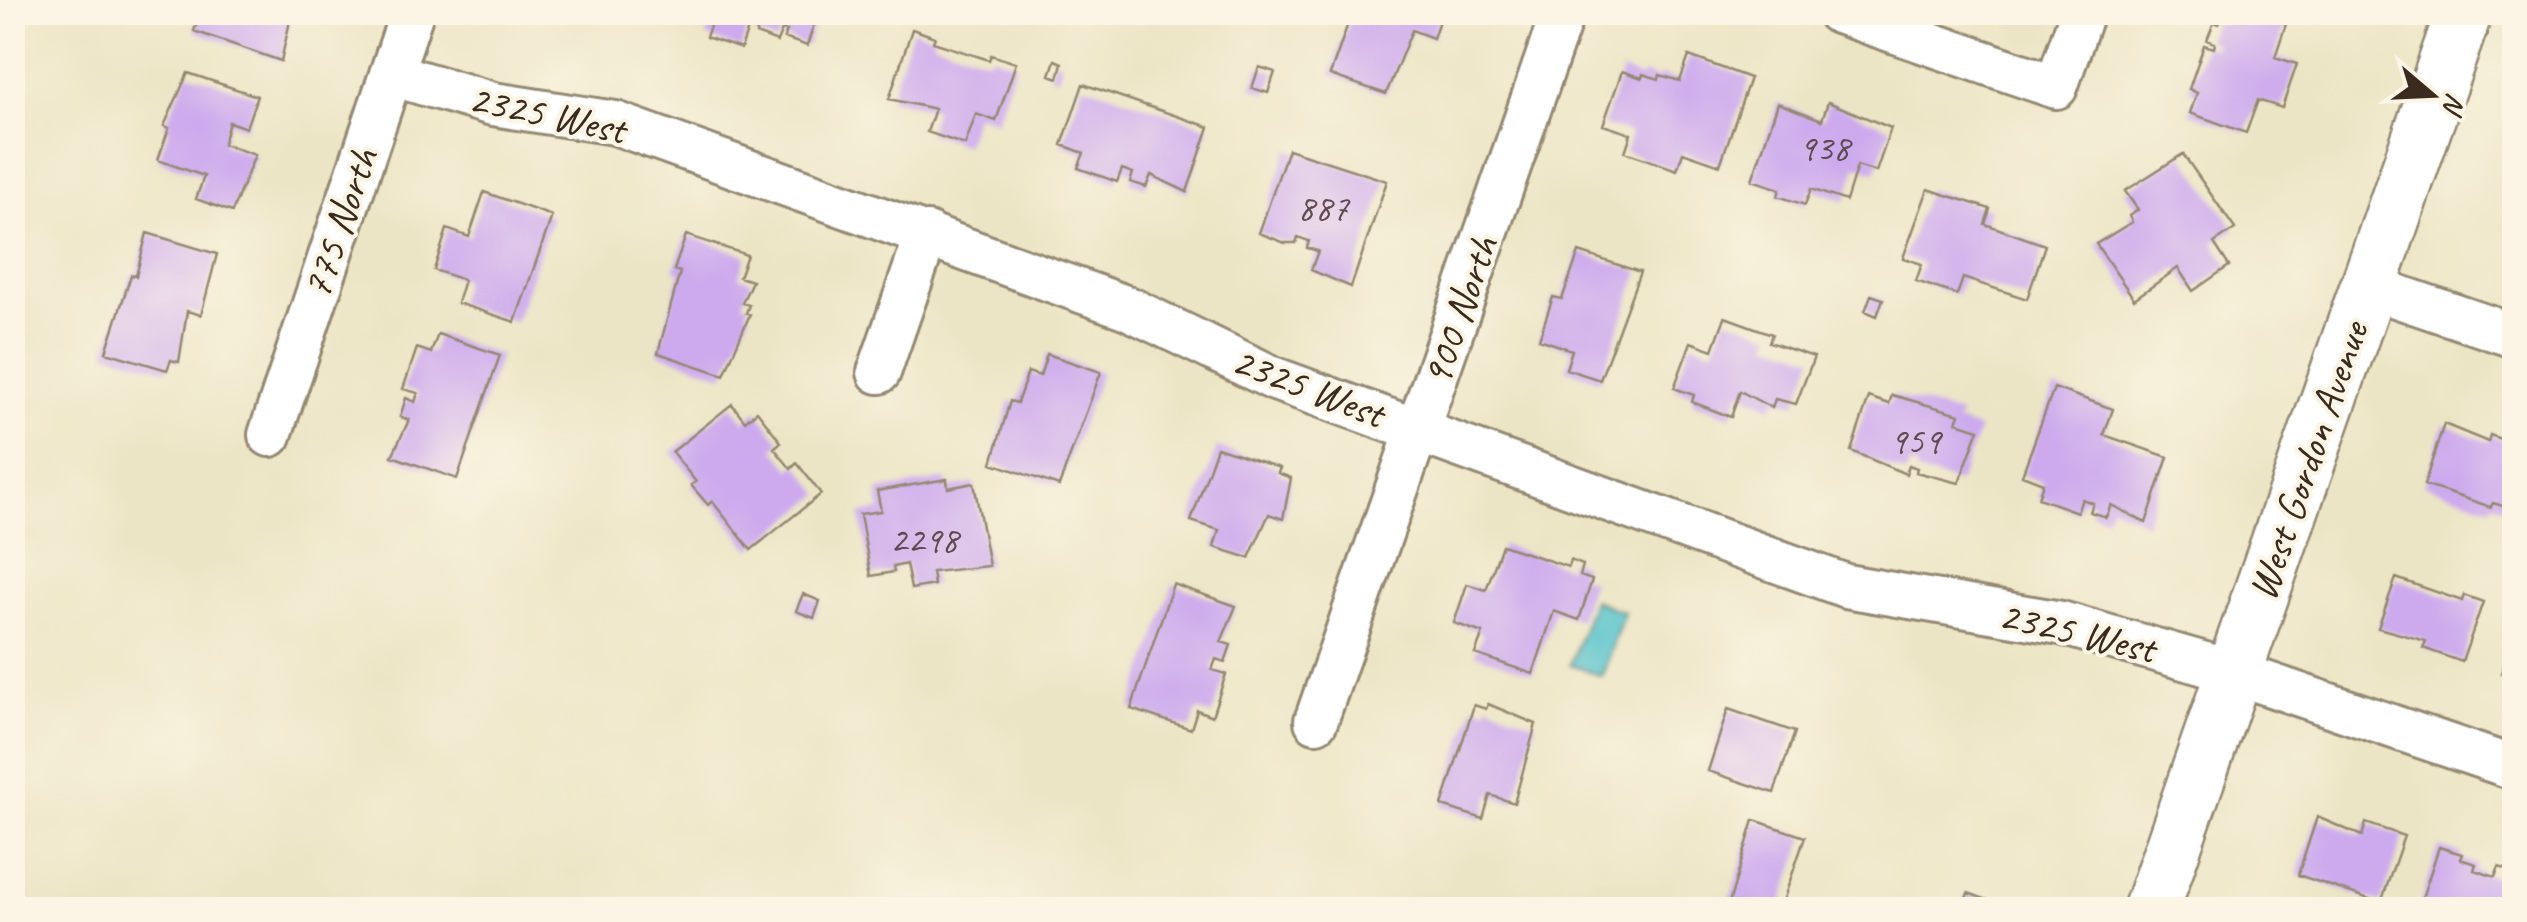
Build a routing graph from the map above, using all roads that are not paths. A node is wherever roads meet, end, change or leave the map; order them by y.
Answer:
1 (412, 12) edge
2 (1563, 12) edge
3 (1838, 12) edge
4 (2082, 12) edge
5 (2464, 12) edge
6 (391, 74) junction
7 (928, 234) junction
8 (2370, 286) junction
9 (2514, 336) edge
10 (879, 372) dead end
11 (1420, 430) junction
12 (270, 435) dead end
13 (2234, 672) junction
14 (1316, 721) dead end
15 (2514, 768) edge
16 (2151, 910) edge

1 - 6 street, 775 North
2 - 11 street, 900 North
3 - 4 street
5 - 8 main road, West Gordon Avenue
6 - 7 street, 2325 West
6 - 12 street, 775 North
7 - 10 street
7 - 11 street, 2325 West
8 - 9 street
8 - 13 main road, West Gordon Avenue
11 - 13 street, 2325 West
11 - 14 street, 900 North
13 - 15 street, 2325 West
13 - 16 main road, West Gordon Avenue

